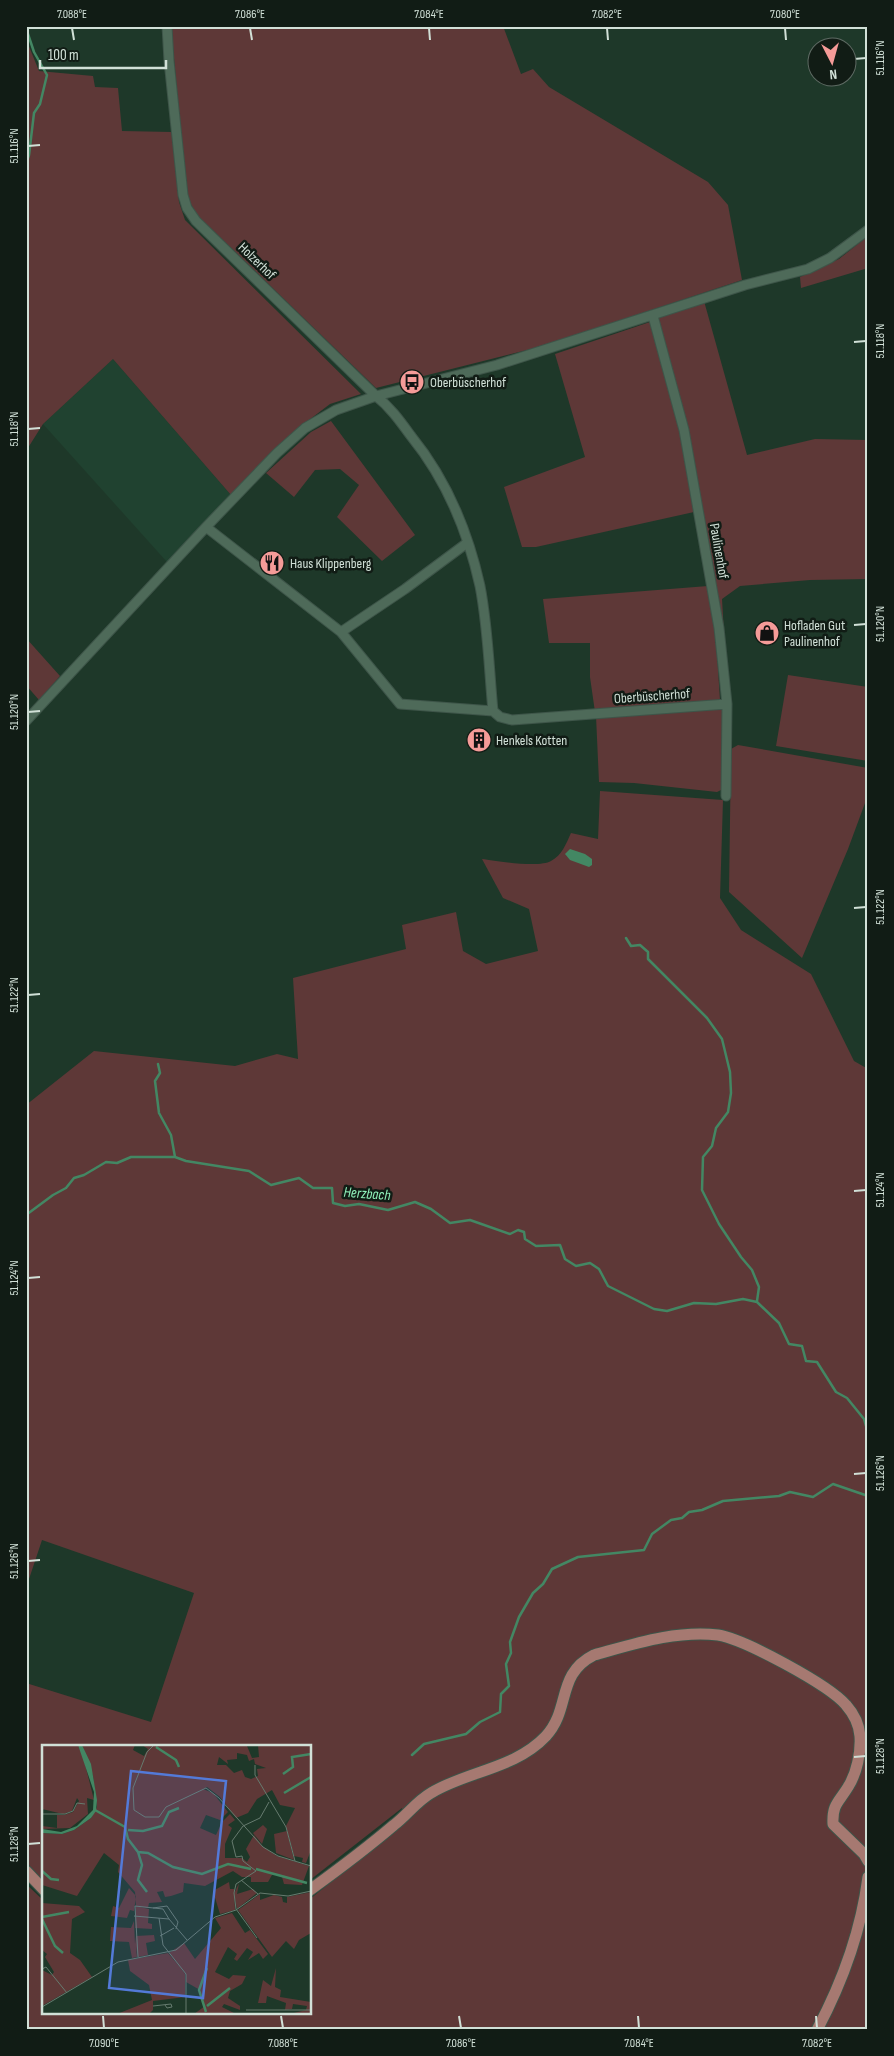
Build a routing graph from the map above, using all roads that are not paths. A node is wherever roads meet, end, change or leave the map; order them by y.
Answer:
1 (167, 26) edge
2 (868, 230) edge
3 (653, 316) junction
4 (376, 396) junction
5 (206, 527) junction
6 (467, 543) junction
7 (340, 632) junction
8 (727, 704) junction
9 (493, 711) junction
10 (26, 721) edge
11 (726, 796) dead end
12 (868, 1862) edge
13 (26, 1871) edge
14 (868, 1877) edge
15 (42, 1888) edge
16 (311, 1889) edge
17 (816, 2030) edge

1 - 4 street, Holzerhof
2 - 3 street
3 - 4 street
3 - 8 street, Paulinenhof
4 - 5 street
4 - 6 street
5 - 7 street, Oberbüscherhof
5 - 10 street
6 - 7 street
6 - 9 street
7 - 9 street, Oberbüscherhof
8 - 9 street, Oberbüscherhof
8 - 11 street, Paulinenhof
12 - 16 main road
13 - 15 main road
14 - 17 main road

